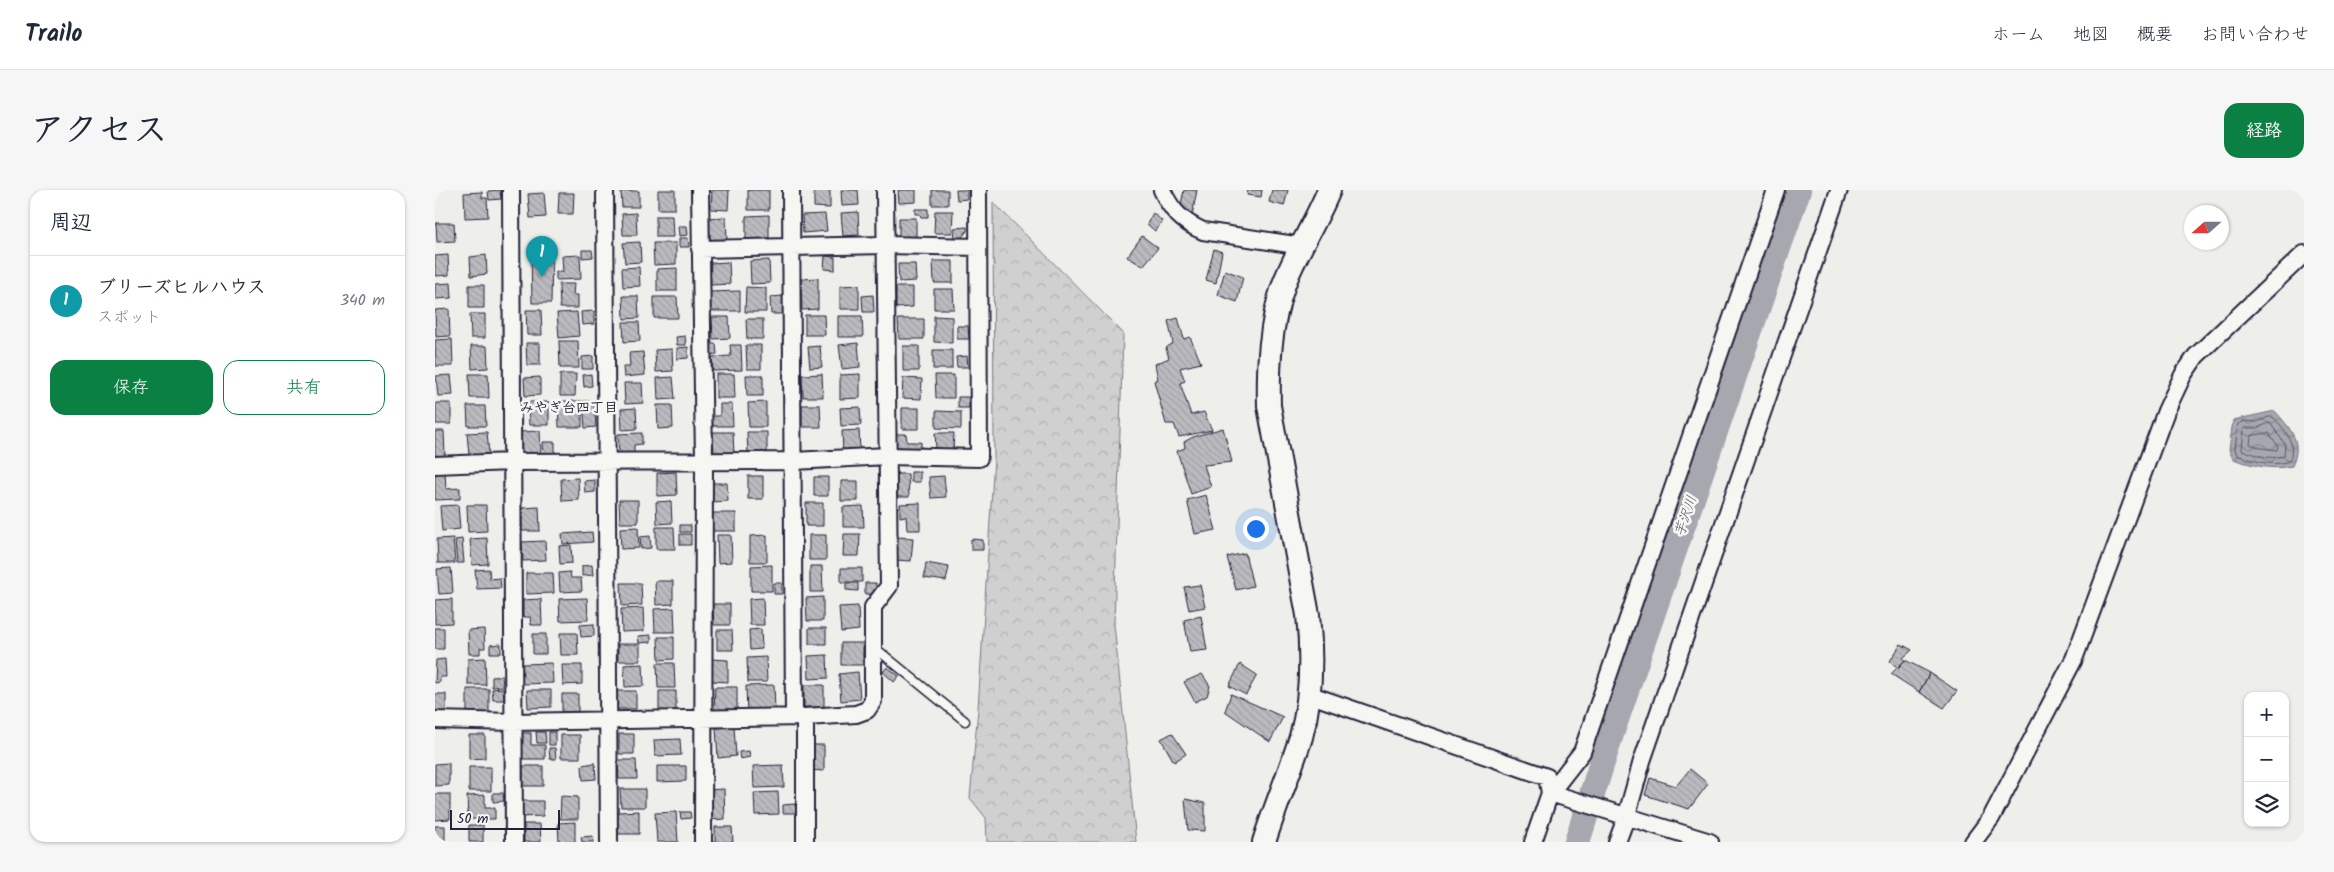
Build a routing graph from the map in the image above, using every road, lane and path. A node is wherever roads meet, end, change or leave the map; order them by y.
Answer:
1 (511, 190) edge
2 (605, 190) edge
3 (700, 190) edge
4 (791, 190) edge
5 (885, 190) edge
6 (978, 190) edge
7 (1162, 190) edge
8 (1329, 190) edge
9 (1776, 190) edge
10 (1839, 190) edge
11 (886, 245) junction
12 (1302, 246) junction
13 (978, 247) junction
14 (792, 248) junction
15 (700, 249) junction
16 (2304, 254) edge
17 (887, 456) junction
18 (704, 460) junction
19 (608, 461) junction
20 (794, 461) junction
21 (512, 462) junction
22 (435, 465) edge
23 (874, 647) junction
24 (1308, 694) junction
25 (799, 717) junction
26 (703, 719) junction
27 (435, 720) edge
28 (609, 720) junction
29 (965, 721) dead end
30 (513, 722) junction
31 (1550, 793) junction
32 (1626, 818) junction
33 (514, 842) edge
34 (609, 842) edge
35 (703, 842) edge
36 (805, 842) edge
37 (1264, 842) edge
38 (1533, 842) edge
39 (1617, 842) edge
40 (1710, 842) edge
41 (1973, 842) edge

1 - 21 street
2 - 19 street
3 - 15 street
4 - 14 street
5 - 11 street
6 - 13 street
7 - 12 street
8 - 12 street
9 - 31 street
10 - 32 street
11 - 13 street
11 - 14 street
11 - 17 street
12 - 24 street
13 - 17 street
14 - 15 street
14 - 20 street
15 - 18 street
16 - 41 street
17 - 20 street
17 - 23 street
18 - 19 street
18 - 20 street
18 - 26 street
19 - 21 street
19 - 28 street
20 - 25 street
21 - 22 street
21 - 30 street
23 - 25 street
23 - 29 lane
24 - 31 street
24 - 37 street
25 - 26 street
25 - 36 street
26 - 28 street
26 - 35 street
27 - 30 street
28 - 30 street
28 - 34 street
30 - 33 street
31 - 32 street
31 - 38 street
32 - 39 street
32 - 40 street

